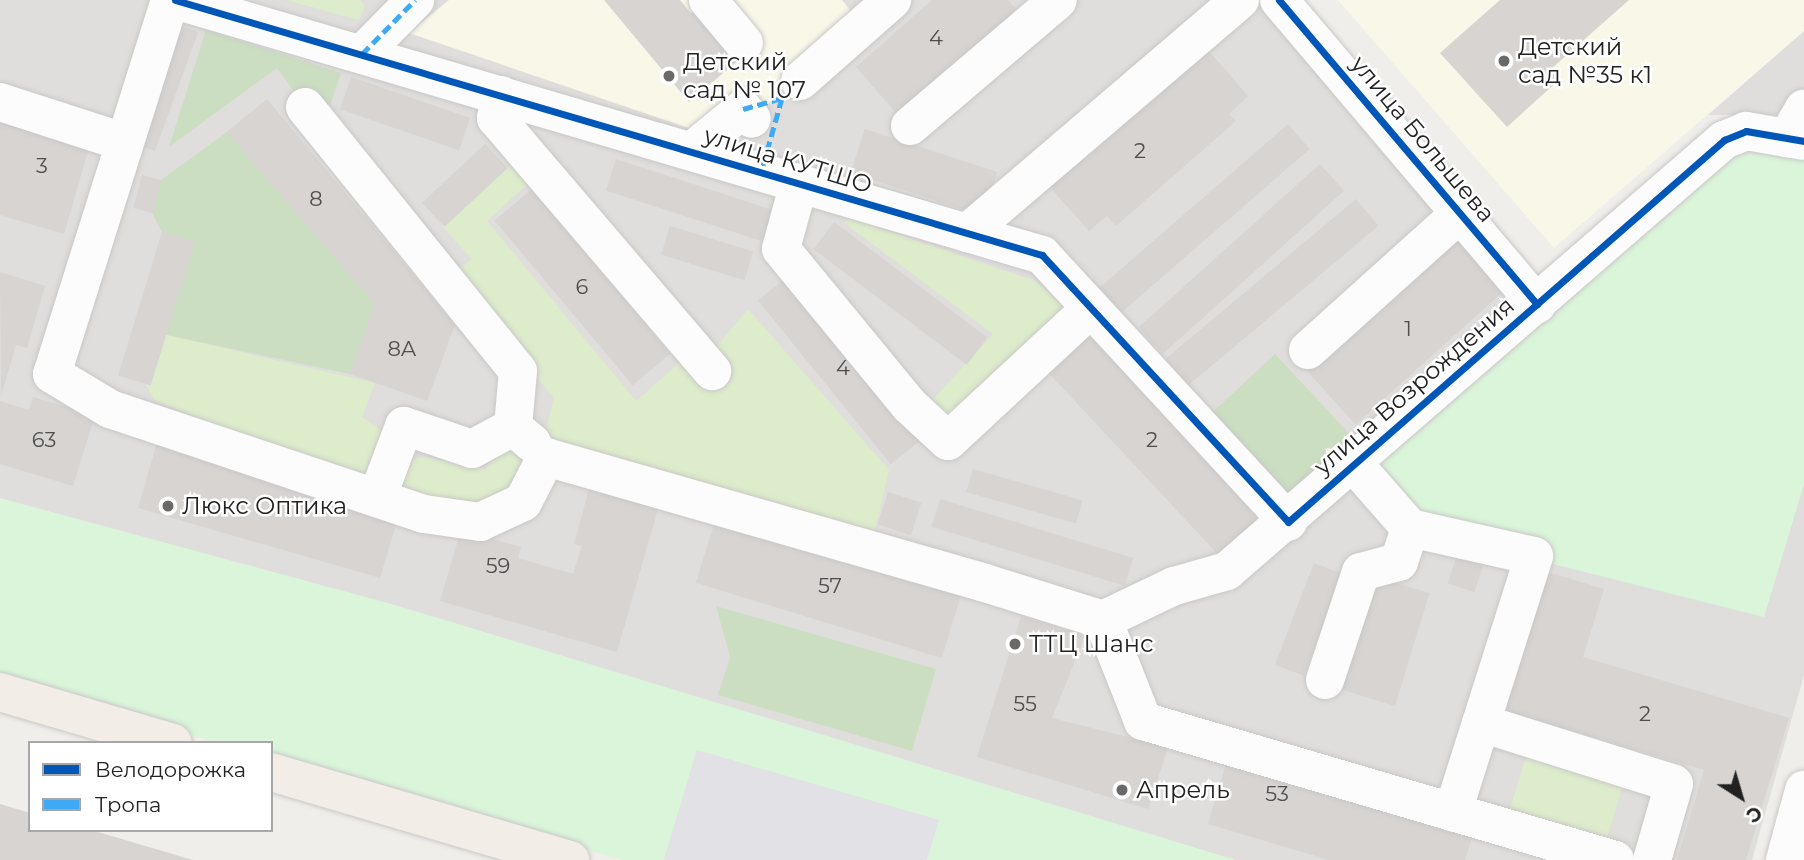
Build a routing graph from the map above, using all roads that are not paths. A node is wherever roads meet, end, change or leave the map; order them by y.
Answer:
1 (173, 0) edge
2 (415, 0) edge
3 (708, 0) edge
4 (892, 0) edge
5 (1240, 0) edge
6 (1279, 0) edge
7 (1050, 3) edge
8 (237, 18) junction
9 (744, 43) dead end
10 (362, 54) junction
11 (265, 57) dead end
12 (800, 81) dead end
13 (501, 95) junction
14 (0, 102) edge
15 (305, 107) dead end
16 (752, 119) dead end
17 (910, 126) dead end
18 (1798, 129) edge
19 (124, 142) junction
20 (692, 151) junction
21 (799, 183) junction
22 (1460, 213) junction
23 (967, 233) junction
24 (1537, 304) junction
25 (1091, 308) junction
26 (1308, 350) dead end
27 (712, 371) dead end
28 (513, 427) junction
29 (546, 457) junction
30 (1354, 464) junction
31 (377, 498) junction
32 (1288, 522) junction
33 (1410, 528) junction
34 (1103, 620) junction
35 (1325, 680) dead end
36 (0, 692) edge
37 (1481, 723) junction
38 (166, 741) edge
39 (273, 773) edge
40 (1804, 790) edge
41 (1453, 812) junction
42 (569, 860) edge
43 (1615, 860) edge
44 (1652, 860) edge
45 (1784, 860) edge

1 - 8 street, улица КУТШО
1 - 19 street
2 - 10 street
3 - 9 street
4 - 12 street
5 - 23 street
6 - 22 street, улица Большева
7 - 17 street
8 - 10 street, улица КУТШО
8 - 11 street
10 - 13 street, улица КУТШО
13 - 20 street, улица КУТШО
13 - 27 street
14 - 19 street
15 - 28 street
16 - 20 street
18 - 24 street, улица Возрождения
19 - 31 street
20 - 21 street, улица КУТШО
21 - 23 street, улица КУТШО
21 - 25 street
22 - 24 street, улица Большева
22 - 26 street
23 - 25 street, улица КУТШО
24 - 30 street, улица Возрождения
25 - 32 street, улица КУТШО
28 - 29 street
28 - 31 street
29 - 31 street
29 - 34 street
30 - 32 street, улица Возрождения
30 - 33 street
32 - 34 street, улица Возрождения
33 - 35 street
33 - 37 street
34 - 41 street
36 - 38 main road
37 - 41 street
37 - 44 street
39 - 42 main road
40 - 45 street
41 - 43 street

